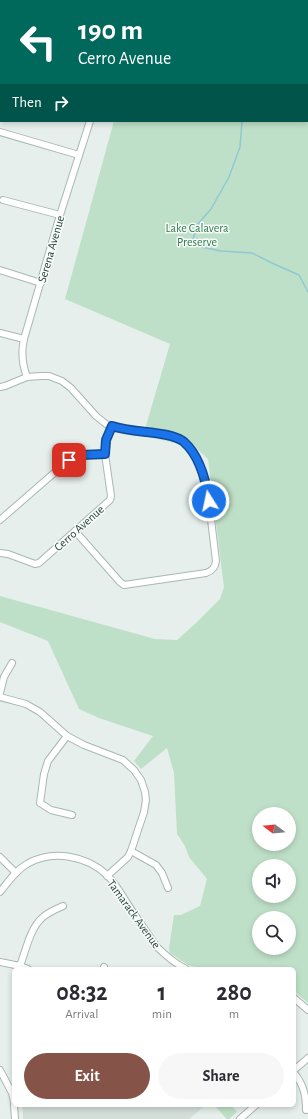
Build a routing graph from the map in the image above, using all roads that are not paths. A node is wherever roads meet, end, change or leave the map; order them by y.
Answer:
1 (90, 122) edge
2 (0, 132) edge
3 (79, 155) junction
4 (3, 200) dead end
5 (60, 216) junction
6 (0, 270) edge
7 (41, 283) junction
8 (0, 333) edge
9 (24, 339) junction
10 (27, 377) junction
11 (0, 387) edge
12 (112, 426) junction
13 (105, 454) junction
14 (0, 520) edge
15 (75, 531) junction
16 (0, 553) edge
17 (12, 663) dead end
18 (0, 693) edge
19 (0, 697) edge
20 (67, 736) junction
21 (72, 815) dead end
22 (131, 851) junction
23 (0, 857) edge
24 (16, 873) junction
25 (107, 876) junction
26 (168, 888) dead end
27 (0, 892) edge
28 (63, 906) dead end
29 (0, 962) edge
30 (20, 966) joint
31 (182, 967) edge
32 (296, 1000) edge
33 (308, 1010) edge
34 (308, 1058) edge
35 (0, 1070) edge
36 (296, 1070) edge
37 (296, 1076) edge
38 (12, 1093) edge
39 (14, 1107) edge
40 (254, 1107) edge
41 (306, 1110) dead end
42 (15, 1119) edge
43 (242, 1119) edge

1 - 3 street, Serena Avenue
2 - 3 street
3 - 5 street, Serena Avenue
4 - 5 street
5 - 7 street, Serena Avenue
6 - 7 street
7 - 9 street, Serena Avenue
8 - 9 street
9 - 10 street, Serena Avenue
10 - 11 street
10 - 12 street
12 - 13 street, Cerro Avenue
12 - 15 street
13 - 14 street
13 - 15 street, Cerro Avenue
15 - 16 street, Cerro Avenue
17 - 18 street
19 - 20 street
20 - 21 street
20 - 22 street
22 - 25 street
22 - 26 street
23 - 24 street
24 - 25 street, Tamarack Avenue
24 - 27 street, Tamarack Avenue
25 - 31 street, Tamarack Avenue
28 - 30 street
29 - 30 street
32 - 33 street
34 - 36 street
35 - 38 street
37 - 41 street
39 - 42 street
40 - 43 street

